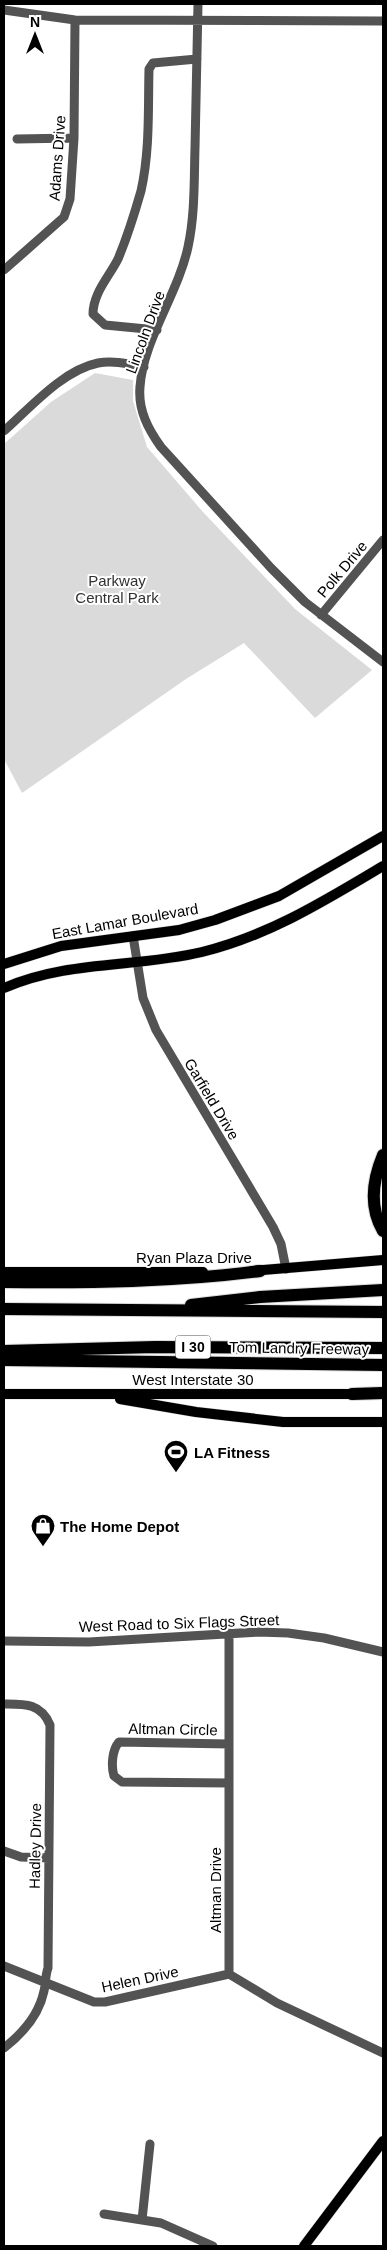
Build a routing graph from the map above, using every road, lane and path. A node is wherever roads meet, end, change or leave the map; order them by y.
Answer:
1 (198, 4) edge
2 (4, 10) edge
3 (75, 20) junction
4 (198, 20) junction
5 (383, 21) edge
6 (197, 59) junction
7 (74, 138) junction
8 (18, 139) dead end
9 (4, 270) edge
10 (157, 330) junction
11 (144, 367) junction
12 (4, 431) edge
13 (383, 540) edge
14 (321, 615) junction
15 (383, 662) edge
16 (383, 836) edge
17 (383, 866) edge
18 (133, 936) junction
19 (137, 962) junction
20 (4, 964) edge
21 (4, 988) edge
22 (383, 1155) edge
23 (383, 1231) edge
24 (383, 1260) edge
25 (286, 1269) junction
26 (260, 1271) junction
27 (4, 1272) edge
28 (4, 1282) edge
29 (383, 1290) edge
30 (4, 1309) edge
31 (129, 1310) junction
32 (383, 1312) edge
33 (383, 1348) edge
34 (4, 1351) edge
35 (4, 1360) edge
36 (383, 1366) edge
37 (4, 1394) edge
38 (352, 1394) joint
39 (383, 1394) edge
40 (95, 1395) junction
41 (383, 1422) edge
42 (230, 1633) junction
43 (4, 1641) edge
44 (383, 1652) edge
45 (4, 1704) edge
46 (229, 1744) junction
47 (228, 1783) junction
48 (4, 1851) edge
49 (49, 1858) junction
50 (4, 1966) edge
51 (229, 1974) junction
52 (44, 1983) junction
53 (4, 2048) edge
54 (383, 2054) edge
55 (383, 2141) edge
56 (150, 2144) dead end
57 (104, 2214) dead end
58 (142, 2220) junction
59 (213, 2246) edge
60 (304, 2246) edge

1 - 4 street, Lincoln Drive
2 - 3 street
3 - 4 street
3 - 7 street, Adams Drive
4 - 5 street
4 - 6 street, Lincoln Drive
6 - 10 street, Lincoln Drive
6 - 10 street
7 - 8 street
7 - 9 street, Adams Drive
10 - 11 street, Lincoln Drive
11 - 12 street
11 - 14 street, Lincoln Drive
13 - 14 street, Polk Drive
14 - 15 street, Lincoln Drive
16 - 18 main road, East Lamar Boulevard
17 - 19 main road
18 - 19 street, Garfield Drive
18 - 20 main road, East Lamar Boulevard
19 - 21 main road
19 - 25 street, Garfield Drive
22 - 23 highway
24 - 25 main road, Ryan Plaza Drive
25 - 26 main road, Ryan Plaza Drive
26 - 27 main road, Ryan Plaza Drive
26 - 28 highway
29 - 31 highway
30 - 31 highway
31 - 32 highway
33 - 34 highway, I 30
35 - 36 highway, Tom Landry Freeway / I 30
37 - 40 main road, West Interstate 30
38 - 39 highway
38 - 40 main road, West Interstate 30
40 - 41 main road
42 - 43 street, West Road to Six Flags Street
42 - 44 street, West Road to Six Flags Street
42 - 46 street, Altman Drive
45 - 49 street, Hadley Drive
46 - 47 street, Altman Drive
46 - 47 street, Altman Circle
47 - 51 street, Altman Drive
48 - 49 street
49 - 52 street, Hadley Drive
50 - 52 street, Helen Drive
51 - 52 street, Helen Drive
51 - 54 street
52 - 53 street, Hadley Drive
55 - 60 main road
56 - 58 street
57 - 58 street
58 - 59 street

